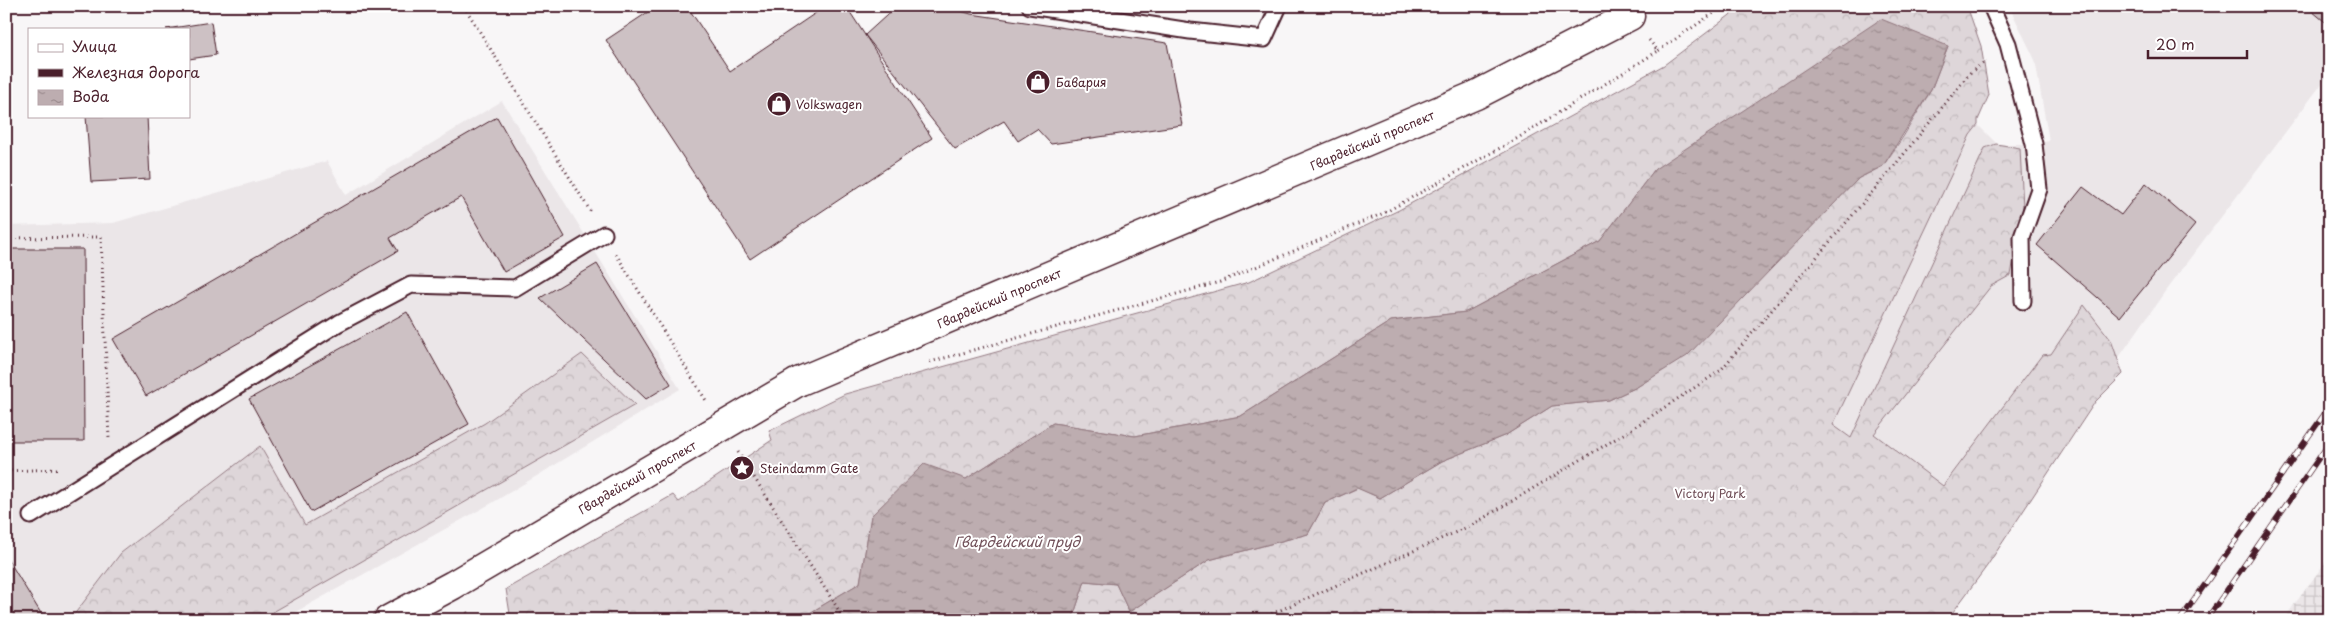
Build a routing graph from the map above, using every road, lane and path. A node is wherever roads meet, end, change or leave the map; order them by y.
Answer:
1 (464, 6) edge
2 (1030, 6) edge
3 (1279, 6) edge
4 (1338, 6) edge
5 (1487, 6) edge
6 (1724, 6) edge
7 (1991, 6) edge
8 (1630, 16) joint
9 (2008, 44) junction
10 (1658, 51) junction
11 (604, 234) junction
12 (6, 238) edge
13 (2023, 302) dead end
14 (926, 363) dead end
15 (708, 403) dead end
16 (109, 441) dead end
17 (734, 445) dead end
18 (60, 469) dead end
19 (6, 471) edge
20 (31, 516) dead end
21 (388, 620) edge
22 (845, 620) edge
23 (1258, 620) edge

1 - 11 path
2 - 3 lane
4 - 5 path
6 - 10 path
7 - 9 lane
8 - 10 path
8 - 21 street, Гвардейский проспект, bridge
9 - 13 lane
9 - 23 path
10 - 14 path
11 - 15 path
11 - 20 lane
12 - 16 path
17 - 22 path
18 - 19 path

